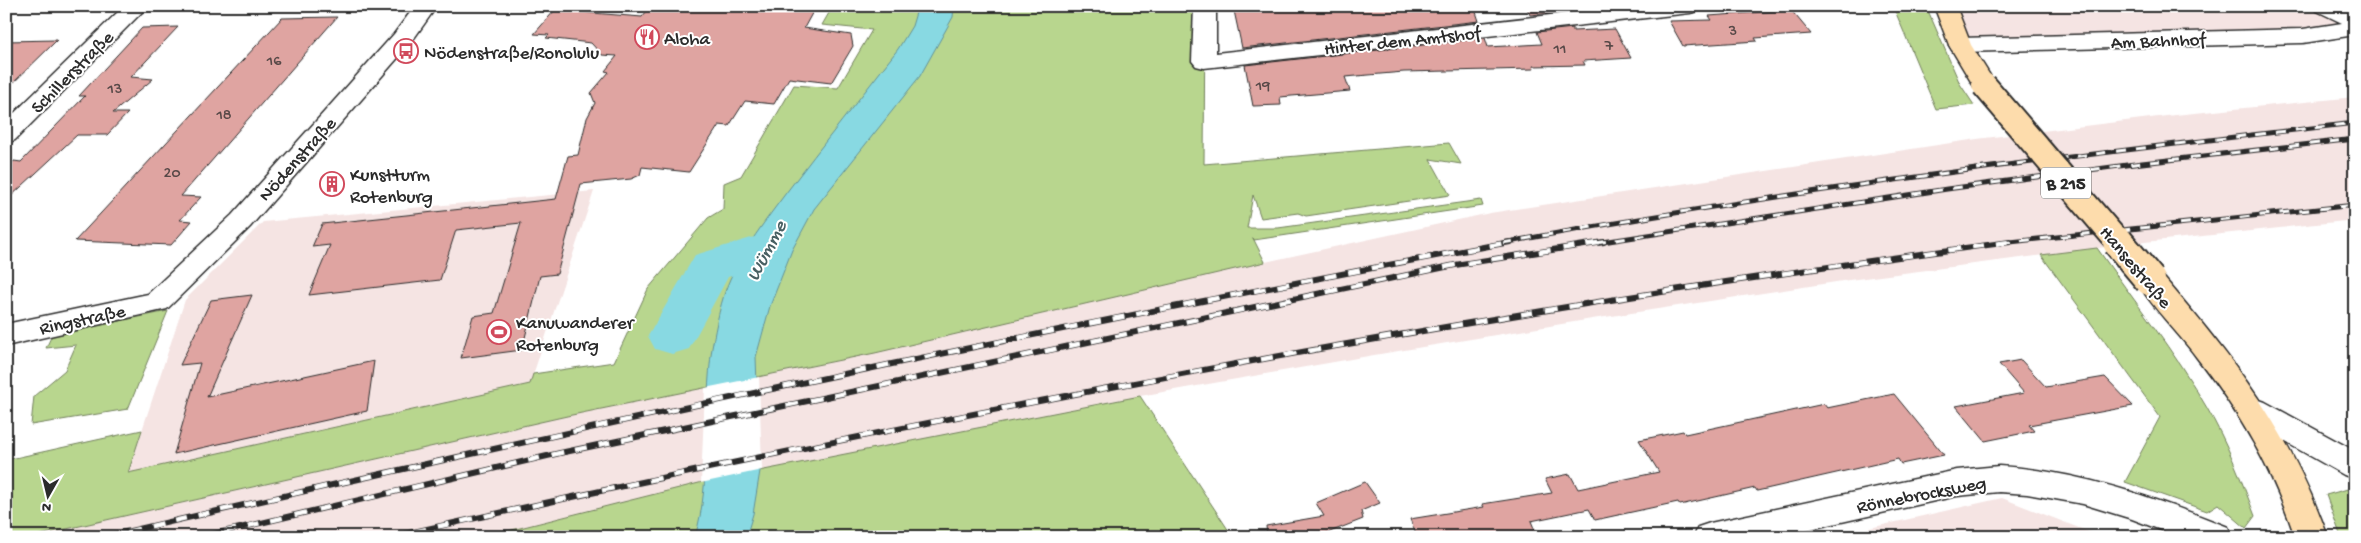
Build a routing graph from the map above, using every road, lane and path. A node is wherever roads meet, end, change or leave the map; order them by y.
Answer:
1 (136, 6) edge
2 (426, 6) edge
3 (1205, 6) edge
4 (1690, 6) edge
5 (1945, 6) edge
6 (2325, 6) edge
7 (2355, 21) edge
8 (2355, 28) edge
9 (1960, 45) junction
10 (6, 135) edge
11 (157, 302) joint
12 (6, 335) edge
13 (2254, 410) junction
14 (2355, 466) edge
15 (1710, 537) edge
16 (2216, 537) edge
17 (2312, 537) edge

1 - 10 street, Schillerstraße
2 - 11 street, Nödenstraße
3 - 4 street, Hinter dem Amtshof
5 - 9 main road, Hansestraße / B 215
6 - 7 street
8 - 9 street, Am Bahnhof
9 - 13 main road, Hansestraße / B 215, bridge
11 - 12 street, Ringstraße
13 - 14 street
13 - 17 main road, Hansestraße / B 215
15 - 16 street, Rönnebrocksweg

